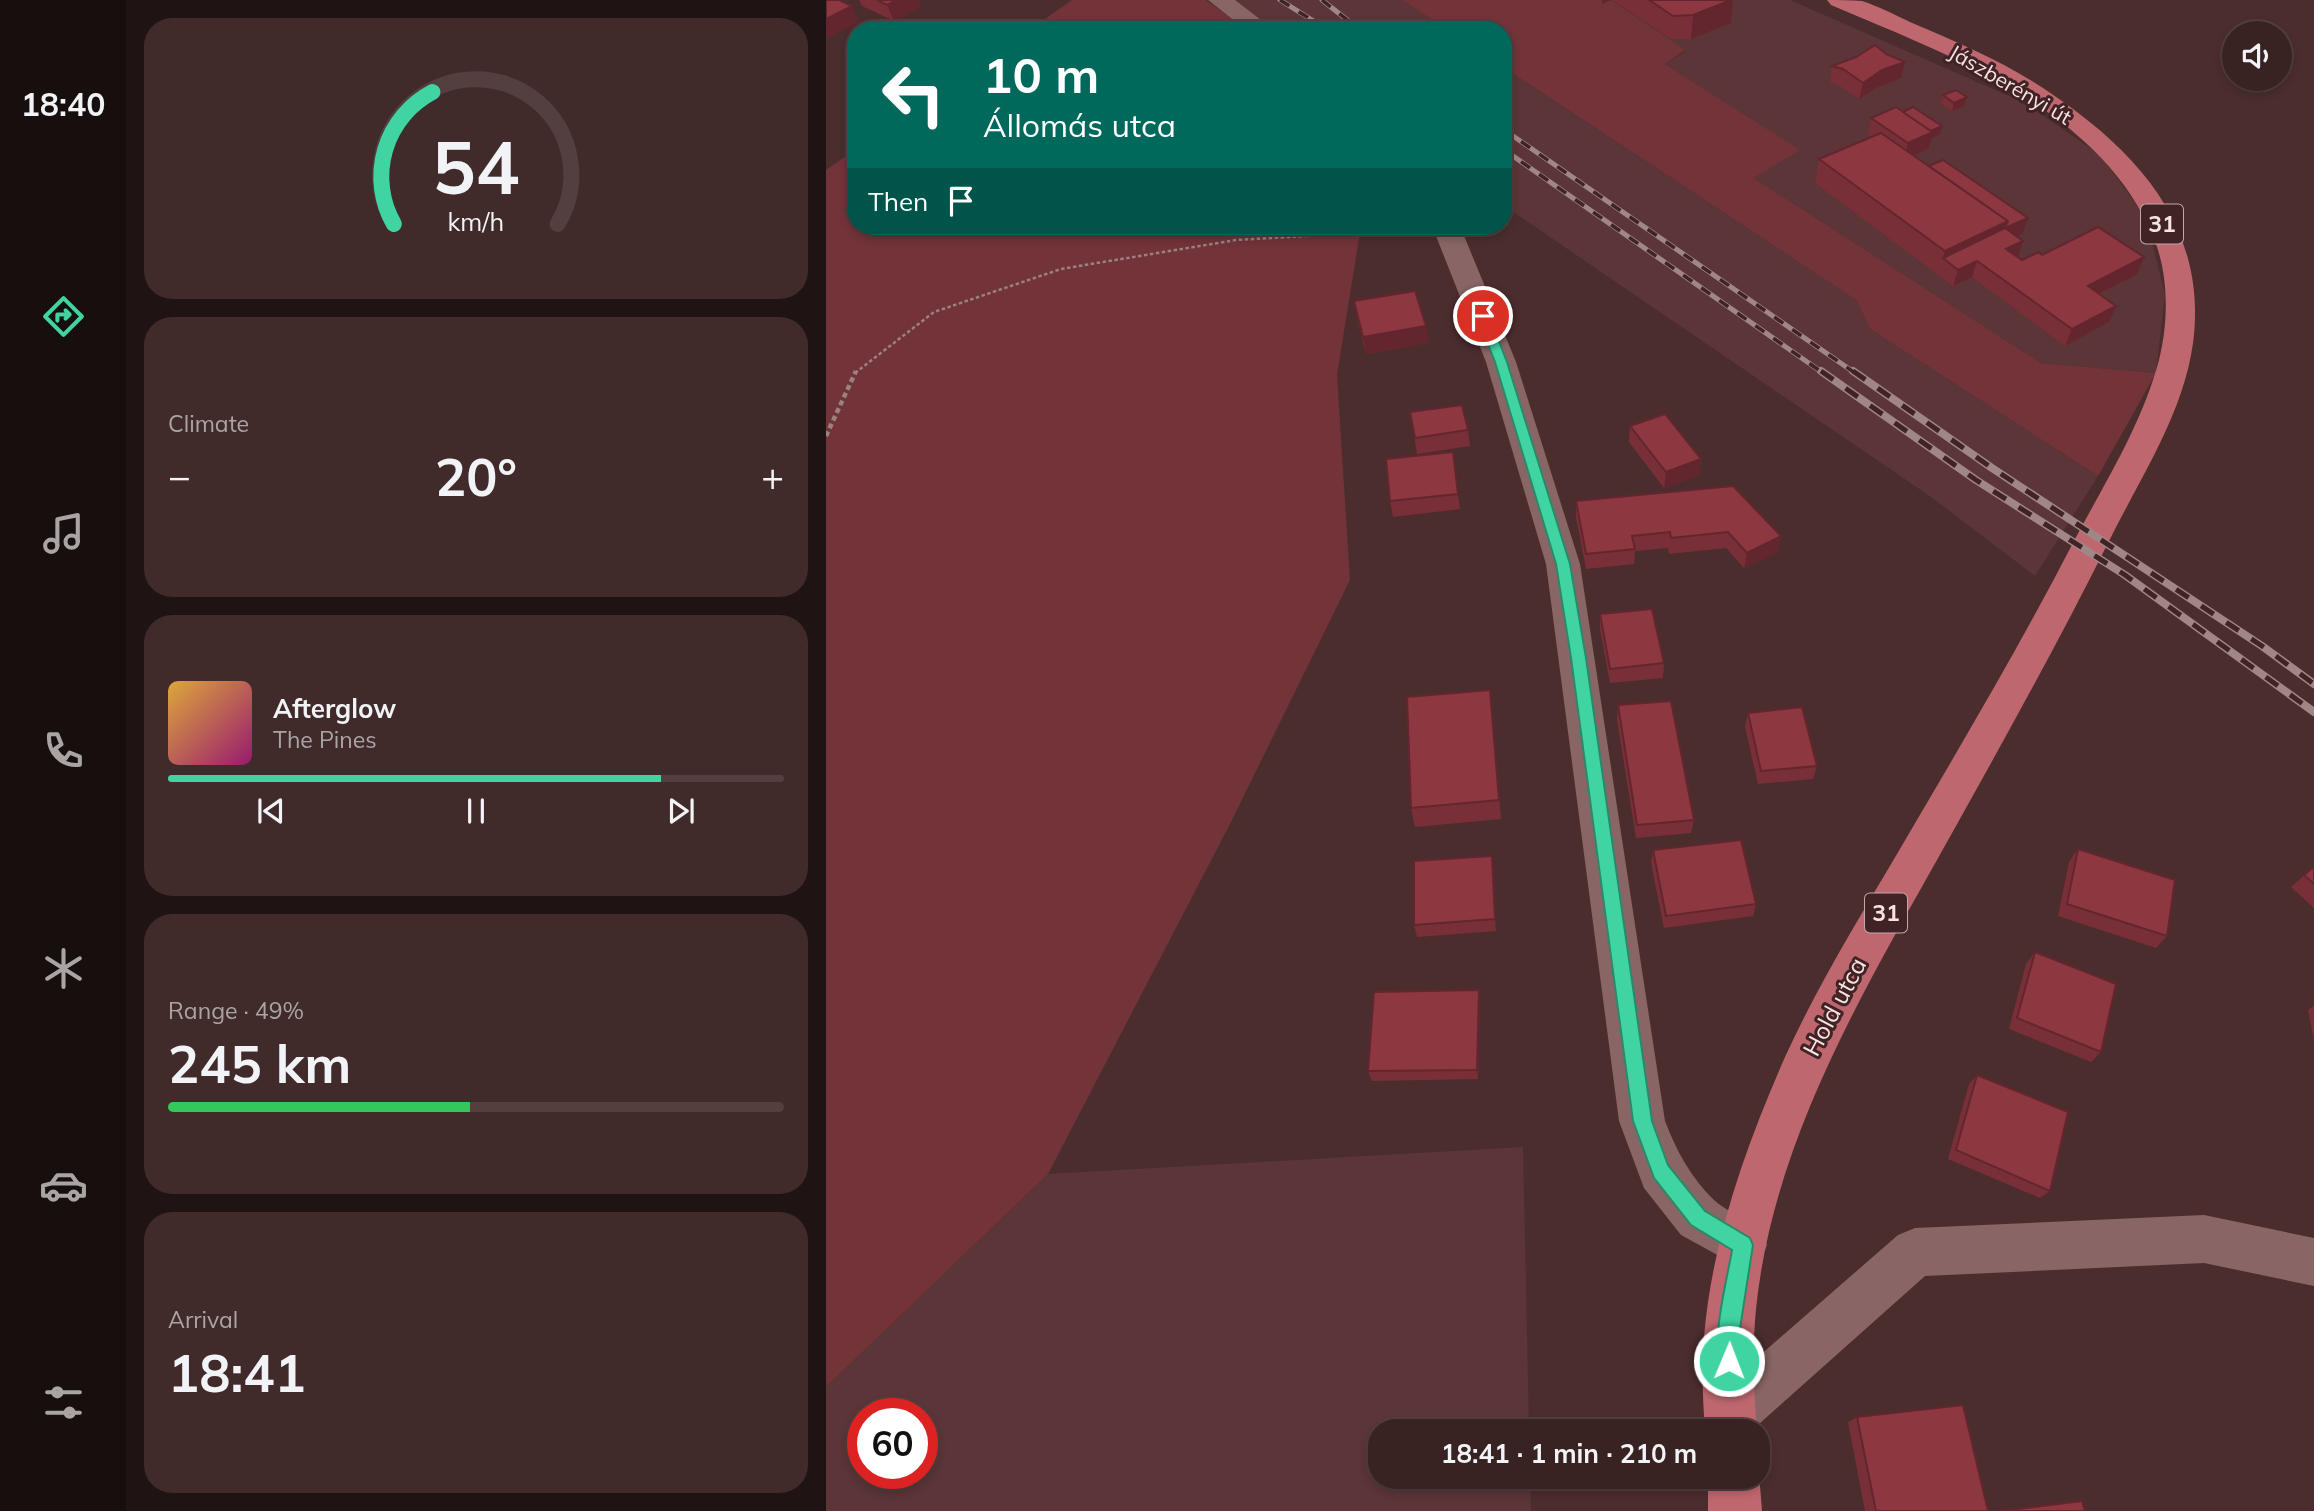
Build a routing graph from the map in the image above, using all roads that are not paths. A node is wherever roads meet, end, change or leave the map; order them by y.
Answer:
1 (1220, 0) edge
2 (1839, 0) edge
3 (1249, 21) edge
4 (1450, 235) edge
5 (2064, 597) joint
6 (1743, 1245) junction
7 (2314, 1262) edge
8 (1730, 1419) edge
9 (1734, 1419) edge
10 (1734, 1489) edge
11 (1735, 1511) edge

1 - 3 street
2 - 5 main road, Jászberényi út / 31
4 - 6 street
5 - 6 main road, Hold utca / 31
6 - 8 main road, Hold utca / 31
7 - 9 street
10 - 11 main road

